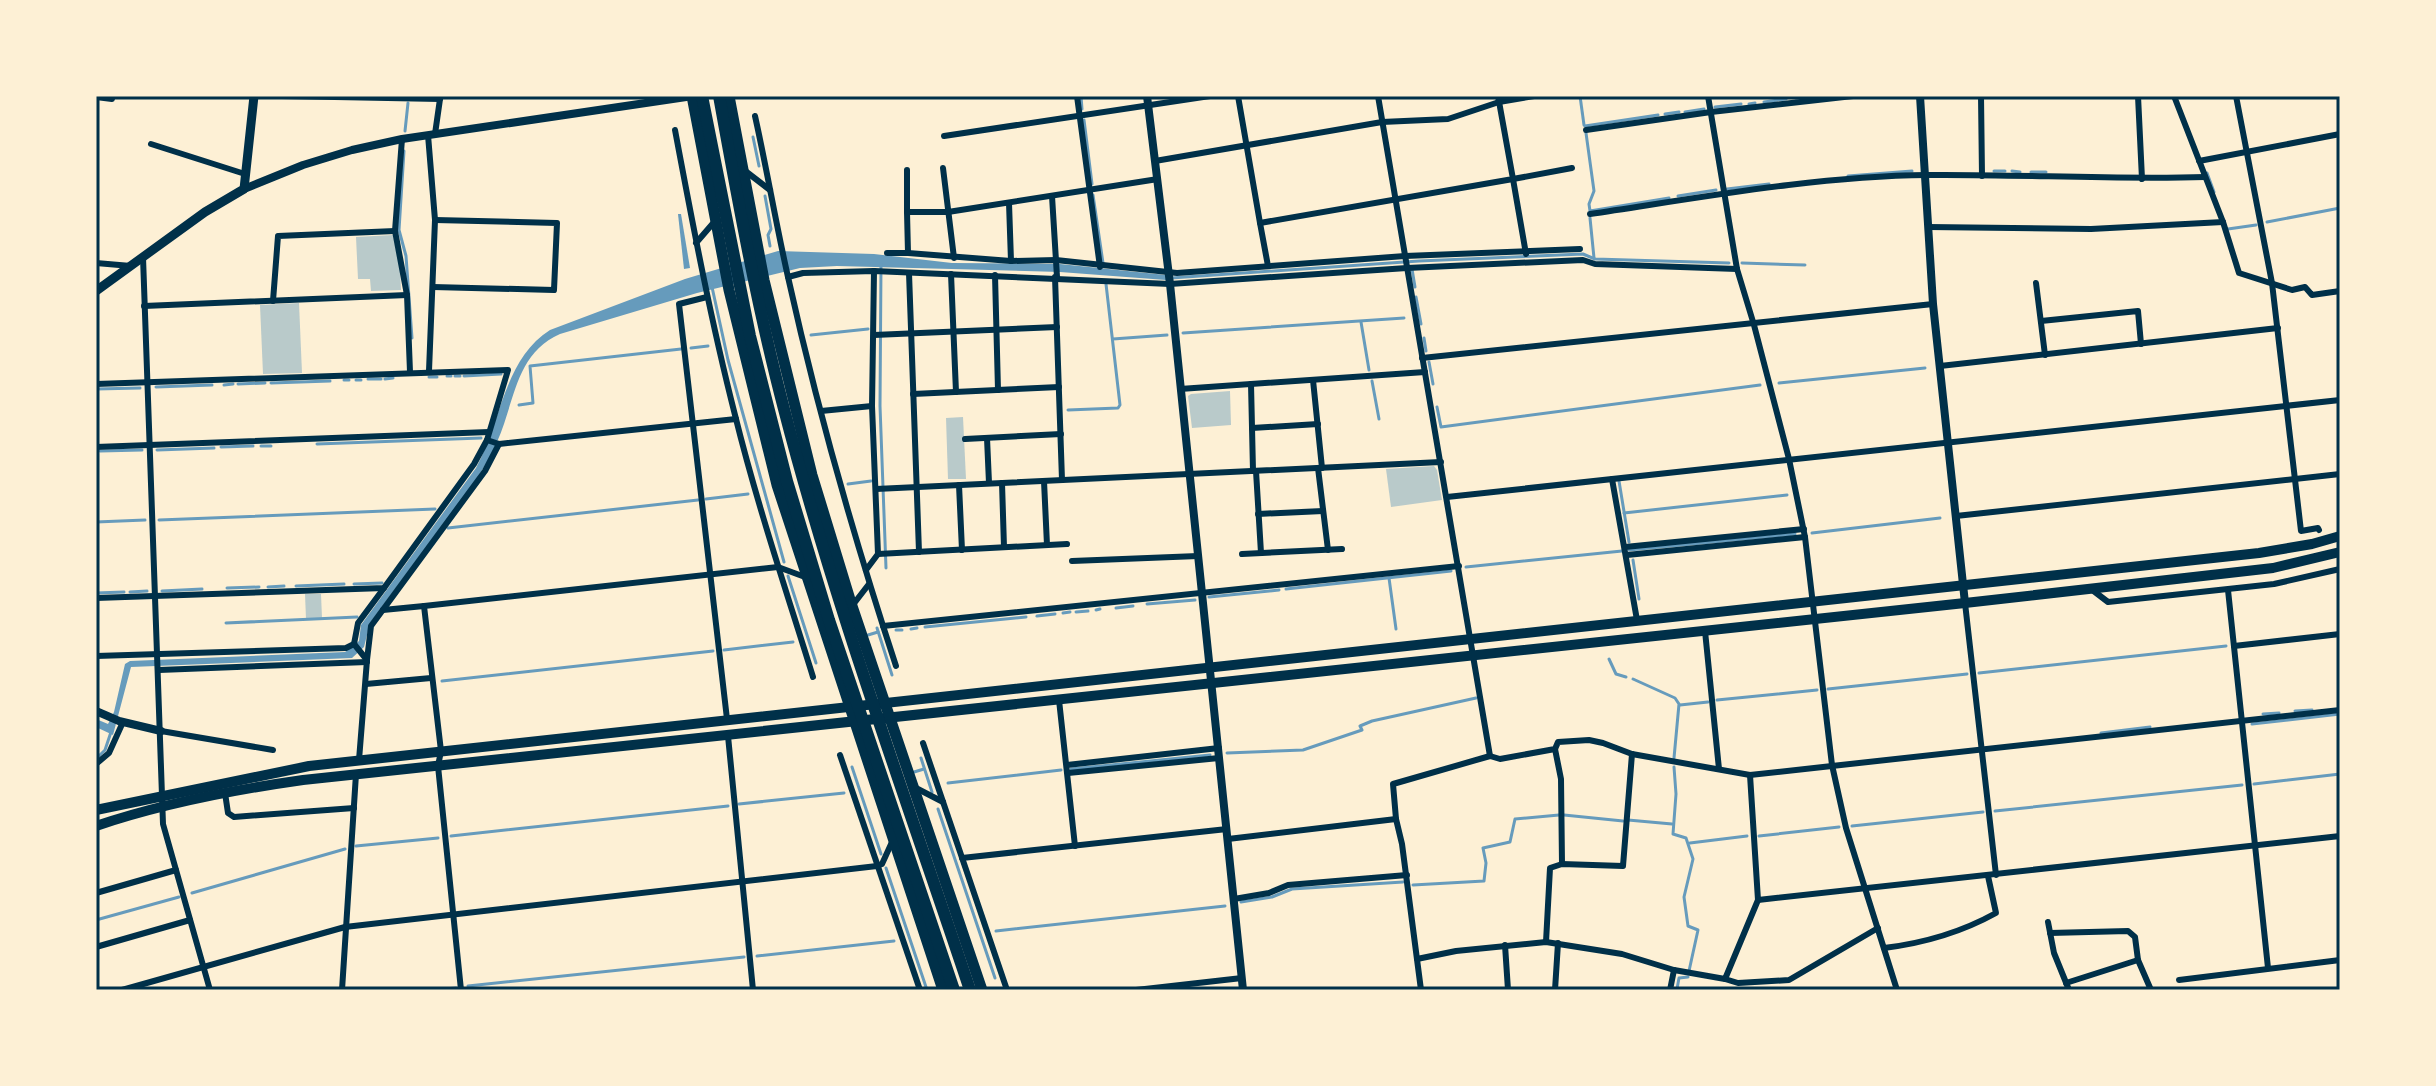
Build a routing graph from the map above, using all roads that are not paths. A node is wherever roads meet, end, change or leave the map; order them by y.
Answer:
1 (254, 96) edge
2 (282, 96) edge
3 (692, 96) edge
4 (702, 96) edge
5 (719, 96) edge
6 (729, 96) edge
7 (1077, 96) edge
8 (1210, 96) edge
9 (1238, 96) edge
10 (1378, 96) edge
11 (1534, 96) edge
12 (1708, 96) edge
13 (1853, 96) edge
14 (1920, 96) edge
15 (1981, 96) edge
16 (2138, 96) edge
17 (2174, 96) edge
18 (2236, 96) edge
19 (96, 97) edge
20 (440, 98) edge
21 (112, 99) dead end
22 (1499, 99) edge
23 (1147, 101) edge
24 (1711, 112) junction
25 (755, 116) dead end
26 (1079, 116) junction
27 (1382, 122) junction
28 (675, 130) dead end
29 (1586, 130) dead end
30 (431, 134) junction
31 (2340, 134) edge
32 (944, 136) dead end
33 (402, 139) junction
34 (151, 144) dead end
35 (1247, 145) junction
36 (2246, 152) junction
37 (1155, 161) junction
38 (2199, 161) junction
39 (741, 167) junction
40 (943, 168) dead end
41 (1572, 168) dead end
42 (907, 170) dead end
43 (245, 174) junction
44 (1925, 175) junction
45 (1982, 176) junction
46 (2205, 177) junction
47 (1158, 179) junction
48 (1513, 179) junction
49 (2142, 179) junction
50 (244, 189) junction
51 (1090, 190) junction
52 (770, 191) junction
53 (1723, 194) junction
54 (1052, 196) junction
55 (1395, 200) junction
56 (1009, 203) junction
57 (907, 212) junction
58 (948, 212) junction
59 (1590, 214) dead end
60 (435, 220) junction
61 (716, 221) junction
62 (2223, 222) junction
63 (1260, 223) junction
64 (1928, 227) junction
65 (395, 231) junction
66 (696, 243) junction
67 (1580, 249) dead end
68 (887, 253) dead end
69 (908, 253) junction
70 (1526, 256) junction
71 (143, 257) junction
72 (954, 258) junction
73 (1011, 261) junction
74 (1056, 262) junction
75 (1406, 262) junction
76 (96, 263) edge
77 (131, 266) junction
78 (1268, 266) junction
79 (1100, 267) junction
80 (1737, 269) junction
81 (879, 271) junction
82 (909, 273) junction
83 (787, 274) junction
84 (951, 274) junction
85 (995, 275) junction
86 (1056, 276) junction
87 (1169, 278) junction
88 (2036, 283) dead end
89 (2272, 283) junction
90 (433, 287) junction
91 (96, 291) edge
92 (2340, 291) edge
93 (407, 295) junction
94 (707, 297) junction
95 (273, 301) junction
96 (1933, 304) junction
97 (144, 306) junction
98 (2041, 321) junction
99 (1754, 325) junction
100 (1057, 327) junction
101 (2278, 328) junction
102 (996, 330) junction
103 (954, 332) junction
104 (911, 333) junction
105 (879, 335) junction
106 (2141, 344) junction
107 (2045, 355) junction
108 (1422, 358) junction
109 (1940, 366) junction
110 (429, 371) junction
111 (410, 372) junction
112 (1425, 372) junction
113 (1313, 380) junction
114 (147, 382) junction
115 (96, 384) edge
116 (1251, 384) junction
117 (1059, 387) junction
118 (1180, 389) junction
119 (998, 390) junction
120 (956, 392) junction
121 (913, 394) junction
122 (2340, 400) edge
123 (872, 406) junction
124 (2288, 406) junction
125 (821, 411) junction
126 (736, 419) junction
127 (1318, 424) junction
128 (694, 425) junction
129 (1252, 428) junction
130 (1061, 434) junction
131 (488, 437) junction
132 (987, 438) junction
133 (965, 439) dead end
134 (1948, 441) junction
135 (498, 444) junction
136 (150, 445) junction
137 (96, 447) edge
138 (1789, 459) junction
139 (1441, 462) junction
140 (1320, 468) junction
141 (1254, 471) junction
142 (1189, 474) junction
143 (2340, 474) edge
144 (1612, 479) junction
145 (2295, 479) junction
146 (1062, 480) junction
147 (1044, 481) junction
148 (989, 483) junction
149 (1002, 483) junction
150 (959, 485) junction
151 (916, 487) junction
152 (881, 488) junction
153 (1447, 497) junction
154 (1323, 511) junction
155 (1258, 514) junction
156 (1956, 516) junction
157 (2319, 530) dead end
158 (1804, 533) junction
159 (2340, 536) edge
160 (1067, 544) dead end
161 (1047, 545) junction
162 (1004, 547) junction
163 (1625, 547) junction
164 (1342, 549) dead end
165 (962, 550) junction
166 (1328, 550) junction
167 (919, 552) junction
168 (2340, 552) edge
169 (1261, 553) junction
170 (880, 554) junction
171 (1242, 554) dead end
172 (1627, 555) junction
173 (1198, 556) junction
174 (1072, 561) dead end
175 (1459, 566) junction
176 (778, 567) junction
177 (2340, 569) edge
178 (866, 570) junction
179 (710, 576) junction
180 (805, 577) junction
181 (869, 584) junction
182 (1964, 586) junction
183 (384, 588) junction
184 (2090, 589) junction
185 (2228, 590) junction
186 (1202, 594) junction
187 (156, 596) junction
188 (96, 598) edge
189 (1813, 602) junction
190 (1965, 603) junction
191 (424, 606) junction
192 (852, 606) junction
193 (383, 611) junction
194 (1815, 619) junction
195 (1637, 620) junction
196 (883, 626) junction
197 (1705, 631) junction
198 (2340, 634) edge
199 (1471, 638) junction
200 (354, 644) junction
201 (2234, 646) junction
202 (1475, 655) junction
203 (96, 656) edge
204 (158, 656) junction
205 (365, 659) junction
206 (896, 666) dead end
207 (1210, 666) junction
208 (158, 668) junction
209 (813, 677) dead end
210 (431, 678) junction
211 (1212, 683) junction
212 (366, 684) junction
213 (1059, 700) junction
214 (885, 701) junction
215 (848, 705) junction
216 (2340, 710) edge
217 (96, 711) edge
218 (727, 719) junction
219 (890, 719) junction
220 (2241, 721) junction
221 (121, 722) junction
222 (853, 723) junction
223 (161, 731) junction
224 (728, 736) junction
225 (923, 743) dead end
226 (1555, 749) junction
227 (273, 750) dead end
228 (1983, 750) junction
229 (441, 751) junction
230 (1219, 753) junction
231 (1632, 754) junction
232 (840, 755) dead end
233 (1490, 756) junction
234 (359, 760) junction
235 (96, 764) edge
236 (1832, 765) junction
237 (438, 766) junction
238 (1067, 769) junction
239 (1719, 769) junction
240 (356, 774) junction
241 (1750, 775) junction
242 (913, 786) junction
243 (225, 792) junction
244 (163, 800) junction
245 (943, 802) junction
246 (354, 808) junction
247 (96, 810) edge
248 (1396, 819) junction
249 (96, 826) edge
250 (1227, 829) junction
251 (2340, 836) edge
252 (1228, 839) junction
253 (893, 840) junction
254 (1075, 846) junction
255 (2256, 847) junction
256 (962, 858) junction
257 (1562, 864) junction
258 (877, 866) junction
259 (176, 870) junction
260 (1407, 875) junction
261 (1992, 876) junction
262 (742, 882) junction
263 (1867, 889) junction
264 (96, 893) edge
265 (1234, 899) junction
266 (1758, 900) junction
267 (453, 914) junction
268 (190, 920) junction
269 (2048, 922) dead end
270 (345, 927) junction
271 (1878, 928) junction
272 (2050, 933) junction
273 (1546, 942) junction
274 (1558, 943) junction
275 (1505, 945) junction
276 (96, 947) edge
277 (1884, 948) junction
278 (1417, 959) junction
279 (2138, 960) junction
280 (2340, 960) edge
281 (204, 967) junction
282 (2268, 968) junction
283 (1674, 970) junction
284 (1242, 978) junction
285 (1725, 979) junction
286 (2179, 980) dead end
287 (2068, 986) edge
288 (140, 988) edge
289 (1006, 989) edge
290 (122, 990) edge
291 (210, 990) edge
292 (342, 990) edge
293 (461, 990) edge
294 (753, 990) edge
295 (920, 990) edge
296 (943, 990) edge
297 (954, 990) edge
298 (970, 990) edge
299 (982, 990) edge
300 (1136, 990) edge
301 (1243, 990) edge
302 (1421, 990) edge
303 (1508, 990) edge
304 (1555, 990) edge
305 (1670, 990) edge
306 (1897, 990) edge
307 (2151, 990) edge

1 - 43 main road
2 - 20 street
3 - 30 street
3 - 61 highway
4 - 297 highway
5 - 298 highway
6 - 39 highway
7 - 26 street
8 - 23 street
9 - 35 street
10 - 27 street
11 - 22 street
12 - 24 street
13 - 24 street
14 - 44 street
15 - 45 street
16 - 49 street
17 - 38 street
18 - 36 street
19 - 21 street
20 - 30 street
22 - 27 street
22 - 48 street
23 - 26 street
23 - 37 street
24 - 29 street
24 - 53 street
25 - 52 street
26 - 32 street
26 - 51 street
27 - 35 street
27 - 55 street
28 - 66 street
30 - 33 street
30 - 60 street
31 - 36 street
33 - 50 street
33 - 65 street
34 - 43 street
35 - 37 street
35 - 63 street
36 - 38 street
36 - 89 street
37 - 47 street
38 - 46 street
39 - 52 street
39 - 192 highway
40 - 58 street
41 - 48 street
42 - 57 street
43 - 50 main road
44 - 45 street
44 - 53 street
44 - 64 street
45 - 49 street
46 - 49 street
46 - 62 street
47 - 51 street
47 - 87 street
48 - 55 street
48 - 70 street
50 - 71 main road
51 - 54 street
51 - 79 street
52 - 83 street
53 - 59 street
53 - 80 street
54 - 56 street
54 - 74 street
55 - 63 street
55 - 75 street
56 - 58 street
56 - 73 street
57 - 58 street
57 - 69 street
58 - 72 street
60 - 90 street
60 - 90 street
61 - 66 street
61 - 180 highway
62 - 64 street
62 - 89 street
63 - 78 street
64 - 96 street
65 - 93 street
65 - 95 street
66 - 94 street
67 - 70 street
68 - 69 street
69 - 72 street
70 - 75 street
70 - 75 street
70 - 80 street
71 - 77 main road
71 - 97 street
72 - 73 street
73 - 74 street
74 - 79 street
74 - 86 street
75 - 78 street
75 - 87 street
75 - 108 street
76 - 77 street
77 - 91 main road
78 - 87 street
79 - 87 street
80 - 99 street
81 - 82 street
81 - 83 street
81 - 105 street
82 - 84 street
82 - 104 street
83 - 125 street
84 - 85 street
84 - 103 street
85 - 86 street
85 - 102 street
86 - 87 street
86 - 100 street
87 - 118 street
88 - 98 street
89 - 92 street
89 - 101 street
90 - 110 street
93 - 95 street
93 - 111 street
94 - 126 street
94 - 128 street
95 - 97 street
96 - 99 street
96 - 109 street
97 - 114 street
98 - 106 street
98 - 107 street
99 - 108 street
99 - 138 street
100 - 102 street
100 - 117 street
101 - 106 street
101 - 124 street
102 - 103 street
102 - 119 street
103 - 104 street
103 - 120 street
104 - 105 street
104 - 121 street
105 - 123 street
106 - 107 street
107 - 109 street
108 - 112 street
109 - 134 street
110 - 111 street
110 - 131 street
111 - 114 street
112 - 113 street
112 - 139 street
113 - 116 street
113 - 127 street
114 - 115 street
114 - 136 street
116 - 118 street
116 - 129 street
117 - 119 street
117 - 130 street
118 - 142 street
119 - 120 street
120 - 121 street
121 - 151 street
122 - 124 street
123 - 125 street
123 - 152 street
124 - 134 street
124 - 145 street
125 - 178 street
126 - 128 street
126 - 176 street
127 - 129 street
127 - 140 street
128 - 135 street
128 - 179 street
129 - 141 street
130 - 132 street
130 - 146 street
131 - 135 street
131 - 136 street
131 - 183 street
132 - 133 street
132 - 148 street
134 - 138 street
134 - 156 street
135 - 193 street
136 - 137 street
136 - 187 street
138 - 144 street
138 - 158 street
139 - 140 street
139 - 153 street
140 - 141 street
140 - 154 street
141 - 142 street
141 - 155 street
142 - 146 street
142 - 173 street
143 - 145 street
144 - 153 street
144 - 163 street
145 - 156 street
145 - 157 street
146 - 147 street
147 - 149 street
147 - 161 street
148 - 149 street
148 - 150 street
149 - 162 street
150 - 151 street
150 - 165 street
151 - 152 street
151 - 167 street
152 - 170 street
153 - 175 street
154 - 155 street
154 - 166 street
155 - 169 street
156 - 182 street
158 - 163 street
158 - 172 street
158 - 189 street
159 - 182 main road
160 - 161 street
161 - 162 street
162 - 165 street
163 - 172 street
164 - 166 street
165 - 167 street
166 - 169 street
167 - 170 street
168 - 184 main road
169 - 171 street
170 - 178 street
172 - 195 street
173 - 174 street
173 - 186 street
175 - 186 street
175 - 199 street
176 - 179 street
176 - 180 street
176 - 209 street
177 - 185 street
178 - 181 street
179 - 191 street
179 - 218 street
180 - 215 highway
181 - 192 street
181 - 196 street
182 - 189 main road
182 - 190 street
183 - 187 street
183 - 200 street
184 - 185 street
184 - 190 main road
185 - 201 street
186 - 196 street
186 - 207 street
187 - 188 street
187 - 204 street
189 - 194 street
189 - 195 main road
190 - 194 main road
190 - 228 street
191 - 193 street
191 - 210 street
192 - 214 highway
193 - 205 street
194 - 197 main road
194 - 236 street
195 - 199 main road
196 - 206 street
197 - 202 main road
197 - 239 street
198 - 201 street
199 - 202 street
199 - 207 main road
200 - 204 street
200 - 205 street
201 - 220 street
202 - 211 main road
202 - 233 street
203 - 204 street
204 - 208 street
205 - 208 street
205 - 212 street
207 - 211 street
207 - 214 main road
208 - 223 street
210 - 212 street
210 - 229 street
211 - 213 main road
211 - 230 street
212 - 234 street
213 - 219 main road
213 - 238 street
214 - 215 main road
214 - 219 highway
215 - 218 main road
215 - 222 highway
216 - 220 street
217 - 221 street
218 - 229 main road
219 - 222 main road
219 - 242 highway
220 - 228 street
220 - 255 street
221 - 223 street
221 - 235 street
222 - 224 main road
222 - 253 highway
223 - 227 street
223 - 244 street
224 - 237 main road
224 - 262 street
225 - 245 street
226 - 231 street
226 - 233 street
226 - 257 street
228 - 236 street
228 - 261 street
229 - 234 main road
229 - 237 street
230 - 238 street
230 - 250 street
231 - 239 street
231 - 257 street
232 - 258 street
233 - 248 street
234 - 244 main road
236 - 241 street
236 - 263 street
237 - 240 main road
237 - 267 street
238 - 254 street
239 - 241 street
240 - 243 main road
240 - 246 street
241 - 266 street
242 - 245 street
242 - 299 highway
243 - 244 main road
243 - 246 street
244 - 247 main road
244 - 249 main road
244 - 259 street
245 - 256 street
246 - 270 street
248 - 252 street
248 - 260 street
250 - 252 street
250 - 254 street
251 - 255 street
252 - 265 street
253 - 258 street
253 - 296 highway
254 - 256 street
255 - 261 street
255 - 282 street
256 - 289 street
257 - 273 street
258 - 262 street
258 - 295 street
259 - 264 street
259 - 268 street
260 - 265 street
260 - 278 street
261 - 263 street
261 - 277 street
262 - 267 street
262 - 294 street
263 - 266 street
263 - 271 street
265 - 284 street
266 - 285 street
267 - 270 street
267 - 293 street
268 - 276 street
268 - 281 street
269 - 272 street
270 - 281 street
270 - 292 street
271 - 277 street
271 - 285 street
272 - 279 street
272 - 287 street
273 - 274 street
273 - 275 street
274 - 283 street
274 - 304 street
275 - 278 street
275 - 303 street
277 - 306 street
278 - 302 street
279 - 287 street
279 - 307 street
280 - 282 street
281 - 288 street
281 - 291 street
282 - 286 street
283 - 285 street
283 - 305 street
284 - 300 street
284 - 301 street
288 - 290 street

